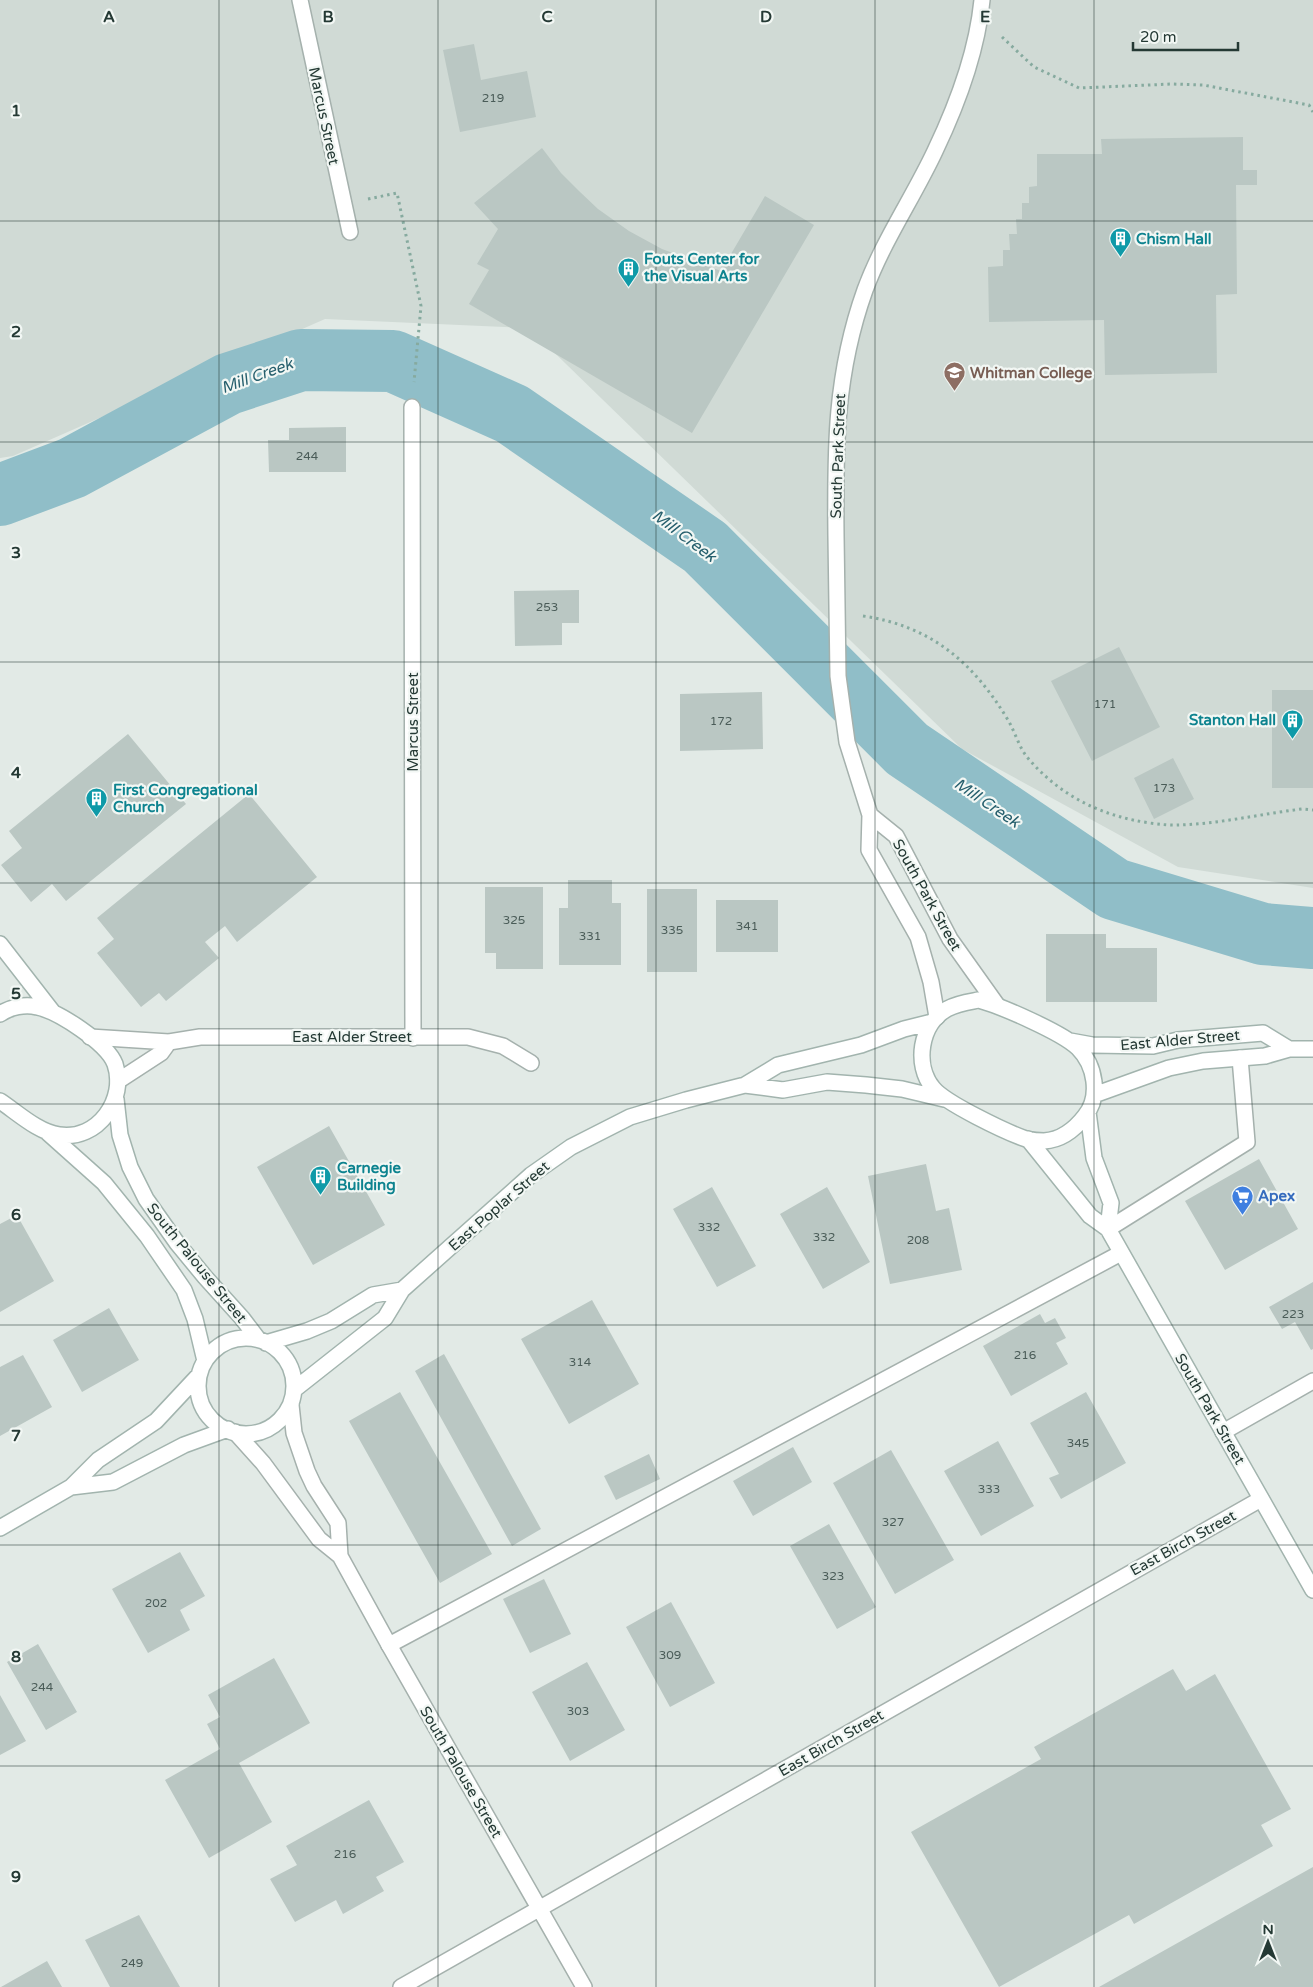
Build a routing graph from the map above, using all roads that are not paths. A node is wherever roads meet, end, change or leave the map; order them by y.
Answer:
1 (300, 0) edge
2 (981, 7) edge
3 (350, 232) dead end
4 (412, 407) road end
5 (870, 815) junction
6 (0, 944) edge
7 (997, 1005) junction
8 (52, 1011) junction
9 (0, 1014) edge
10 (935, 1020) junction
11 (90, 1037) junction
12 (413, 1038) junction
13 (1068, 1041) junction
14 (168, 1042) junction
15 (1288, 1049) junction
16 (1313, 1049) edge
17 (1240, 1058) junction
18 (531, 1063) dead end
19 (118, 1081) junction
20 (745, 1085) junction
21 (1094, 1095) junction
22 (116, 1099) junction
23 (946, 1100) junction
24 (0, 1101) edge
25 (1088, 1112) junction
26 (45, 1131) junction
27 (1028, 1140) junction
28 (1108, 1228) junction
29 (1121, 1253) junction
30 (402, 1290) junction
31 (262, 1341) junction
32 (202, 1368) junction
33 (1313, 1381) edge
34 (295, 1389) junction
35 (290, 1405) junction
36 (232, 1431) junction
37 (1223, 1432) junction
38 (71, 1487) junction
39 (1261, 1499) junction
40 (0, 1528) edge
41 (340, 1556) junction
42 (1313, 1590) edge
43 (389, 1645) junction
44 (539, 1908) junction
45 (401, 1987) edge
46 (584, 1987) edge

1 - 3 street, Marcus Street
2 - 5 street, South Park Street
4 - 12 street, Marcus Street
5 - 7 street, South Park Street
5 - 10 street, South Park Street
6 - 8 street
7 - 10 street
7 - 13 street
8 - 9 street
8 - 11 street
10 - 20 street, East Poplar Street
10 - 23 street
11 - 14 street, East Alder Street
11 - 19 street
12 - 14 street, East Alder Street
12 - 18 street, East Alder Street
13 - 15 street, East Alder Street
13 - 21 street
14 - 19 street
15 - 16 street, East Alder Street
15 - 17 street, East Alder Street
17 - 21 street, East Alder Street
17 - 28 street
19 - 22 street, South Palouse Street
20 - 23 street, East Poplar Street
20 - 30 street, East Poplar Street
21 - 25 street
22 - 26 street
22 - 31 street, South Palouse Street
23 - 27 street
24 - 26 street, South Palouse Street
25 - 27 street
25 - 28 street
26 - 32 street, South Palouse Street
27 - 28 street, South Park Street
28 - 29 street, South Park Street
29 - 37 street, South Park Street
29 - 43 street
30 - 31 street, East Poplar Street
30 - 34 street, East Poplar Street
31 - 32 street
31 - 34 street
32 - 36 street
32 - 38 street
33 - 37 street
34 - 35 street
35 - 36 street
35 - 41 street, South Palouse Street
36 - 38 street
36 - 41 street, South Palouse Street
37 - 39 street, South Park Street
38 - 40 street
39 - 42 street, South Park Street
39 - 44 street, East Birch Street
41 - 43 street, South Palouse Street
43 - 44 street, South Palouse Street
44 - 45 street, East Birch Street
44 - 46 street, South Palouse Street

